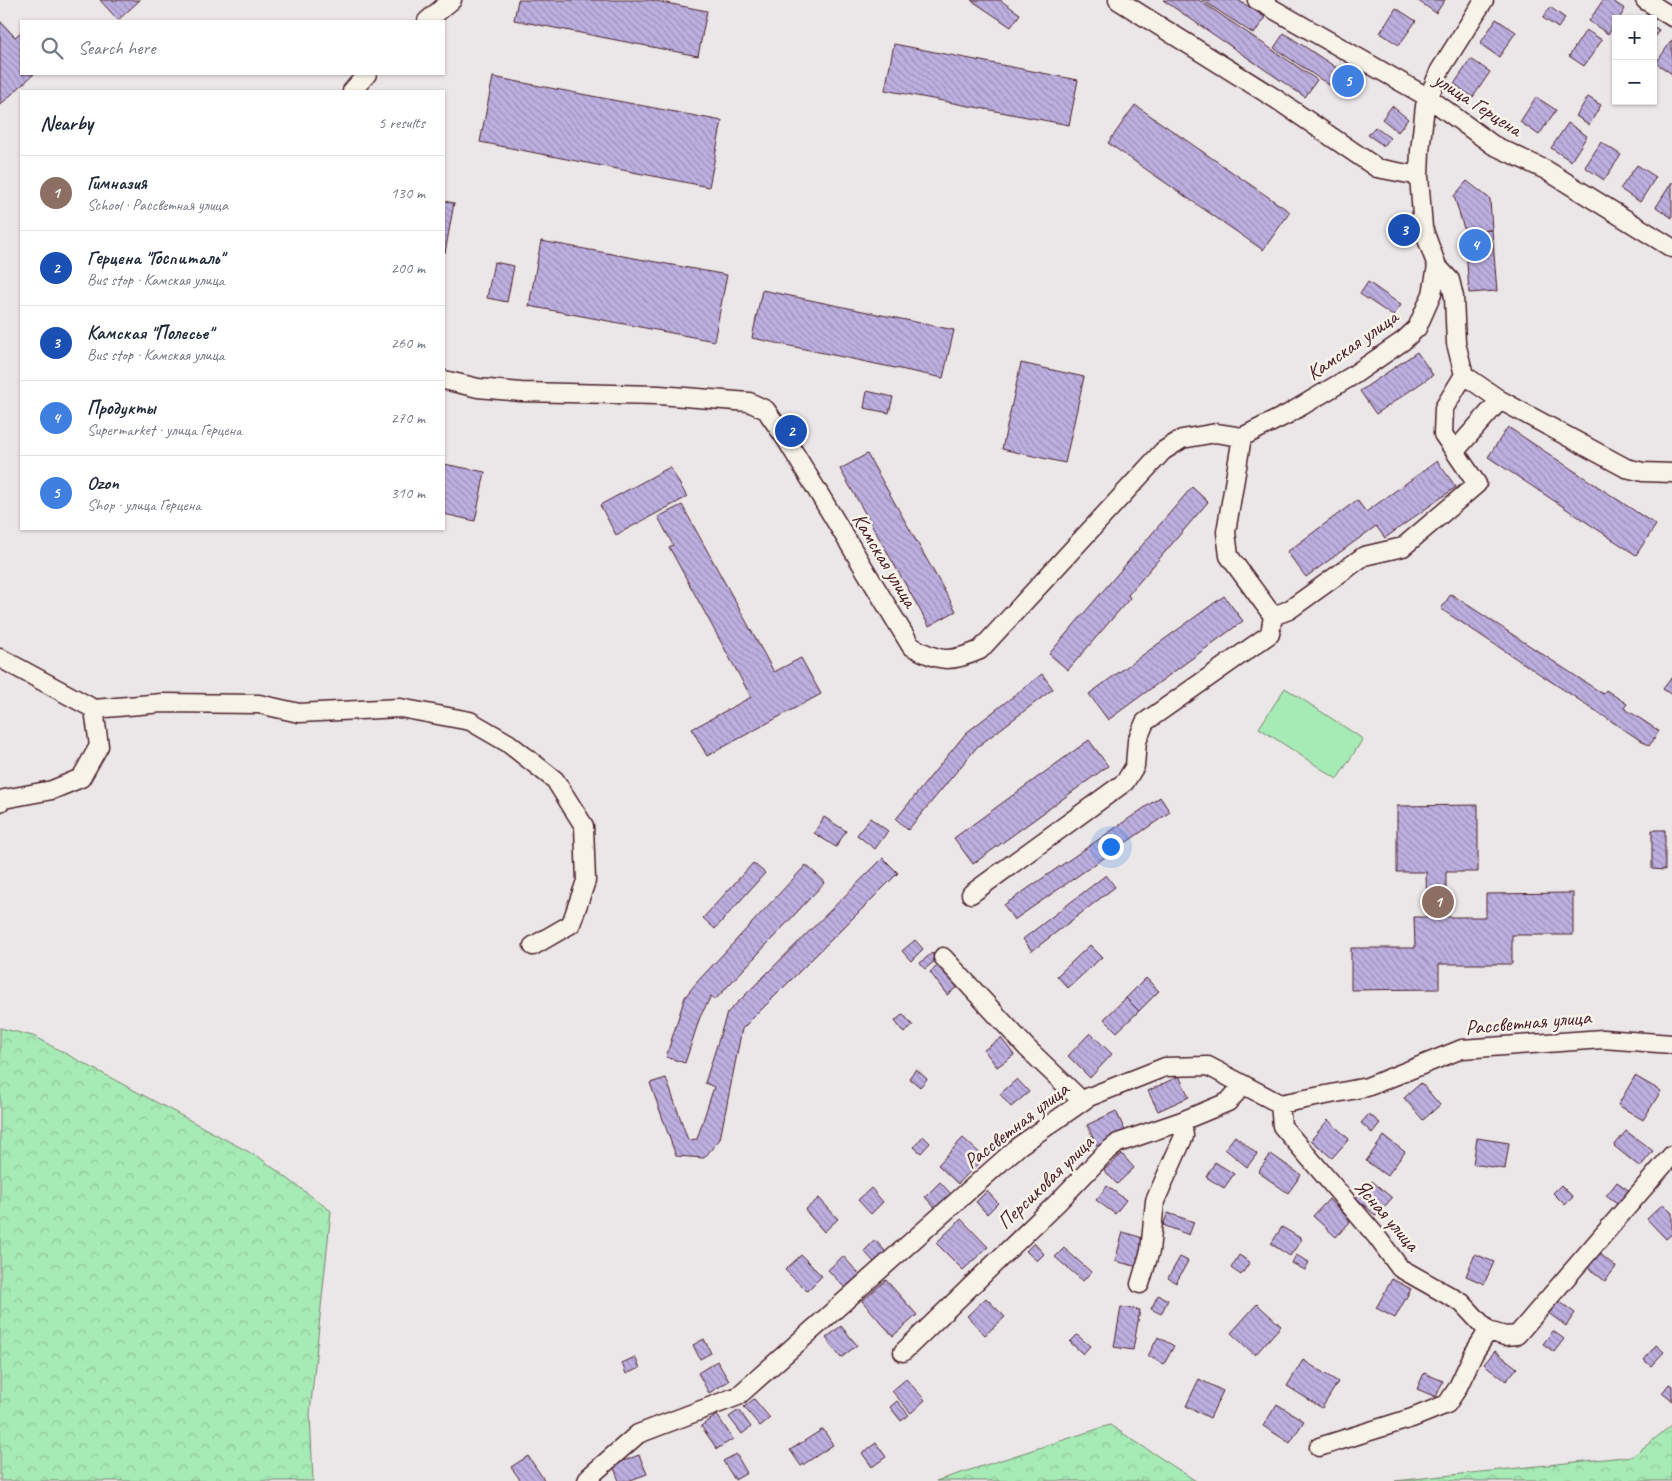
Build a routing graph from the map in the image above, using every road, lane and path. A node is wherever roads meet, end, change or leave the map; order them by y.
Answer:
1 (452, 0) edge
2 (1118, 0) edge
3 (1257, 0) edge
4 (1484, 0) edge
5 (1645, 0) edge
6 (1672, 18) edge
7 (428, 20) edge
8 (366, 75) edge
9 (353, 90) edge
10 (1429, 98) junction
11 (1419, 176) junction
12 (1672, 248) edge
13 (1437, 266) junction
14 (1464, 376) junction
15 (445, 380) edge
16 (1500, 400) junction
17 (1242, 437) junction
18 (1455, 452) junction
19 (1672, 473) edge
20 (1273, 616) junction
21 (0, 658) edge
22 (94, 709) junction
23 (0, 802) edge
24 (972, 894) dead end
25 (533, 946) dead end
26 (943, 957) dead end
27 (1672, 1044) edge
28 (1243, 1084) junction
29 (1082, 1101) junction
30 (1280, 1104) junction
31 (1182, 1121) junction
32 (1672, 1155) edge
33 (1140, 1284) dead end
34 (1488, 1331) junction
35 (903, 1352) dead end
36 (1319, 1447) dead end
37 (587, 1481) edge

1 - 7 street
2 - 11 street
3 - 10 street, улица Герцена
4 - 10 street
5 - 6 street
8 - 9 street
10 - 11 street
10 - 12 street, улица Герцена
11 - 13 street
13 - 14 street
13 - 17 street, Камская улица
14 - 16 street
14 - 18 street
15 - 17 street, Камская улица
16 - 18 street
16 - 19 street
17 - 20 street
18 - 20 street
20 - 24 street
21 - 22 street
22 - 23 street
22 - 25 street
26 - 29 street
27 - 30 street, Рассветная улица
28 - 29 street, Рассветная улица
28 - 30 street, Рассветная улица
28 - 31 street, Персиковая улица
29 - 37 street, Рассветная улица
30 - 34 street, Ясная улица
31 - 33 street
31 - 35 street, Персиковая улица
32 - 34 street
34 - 36 street

